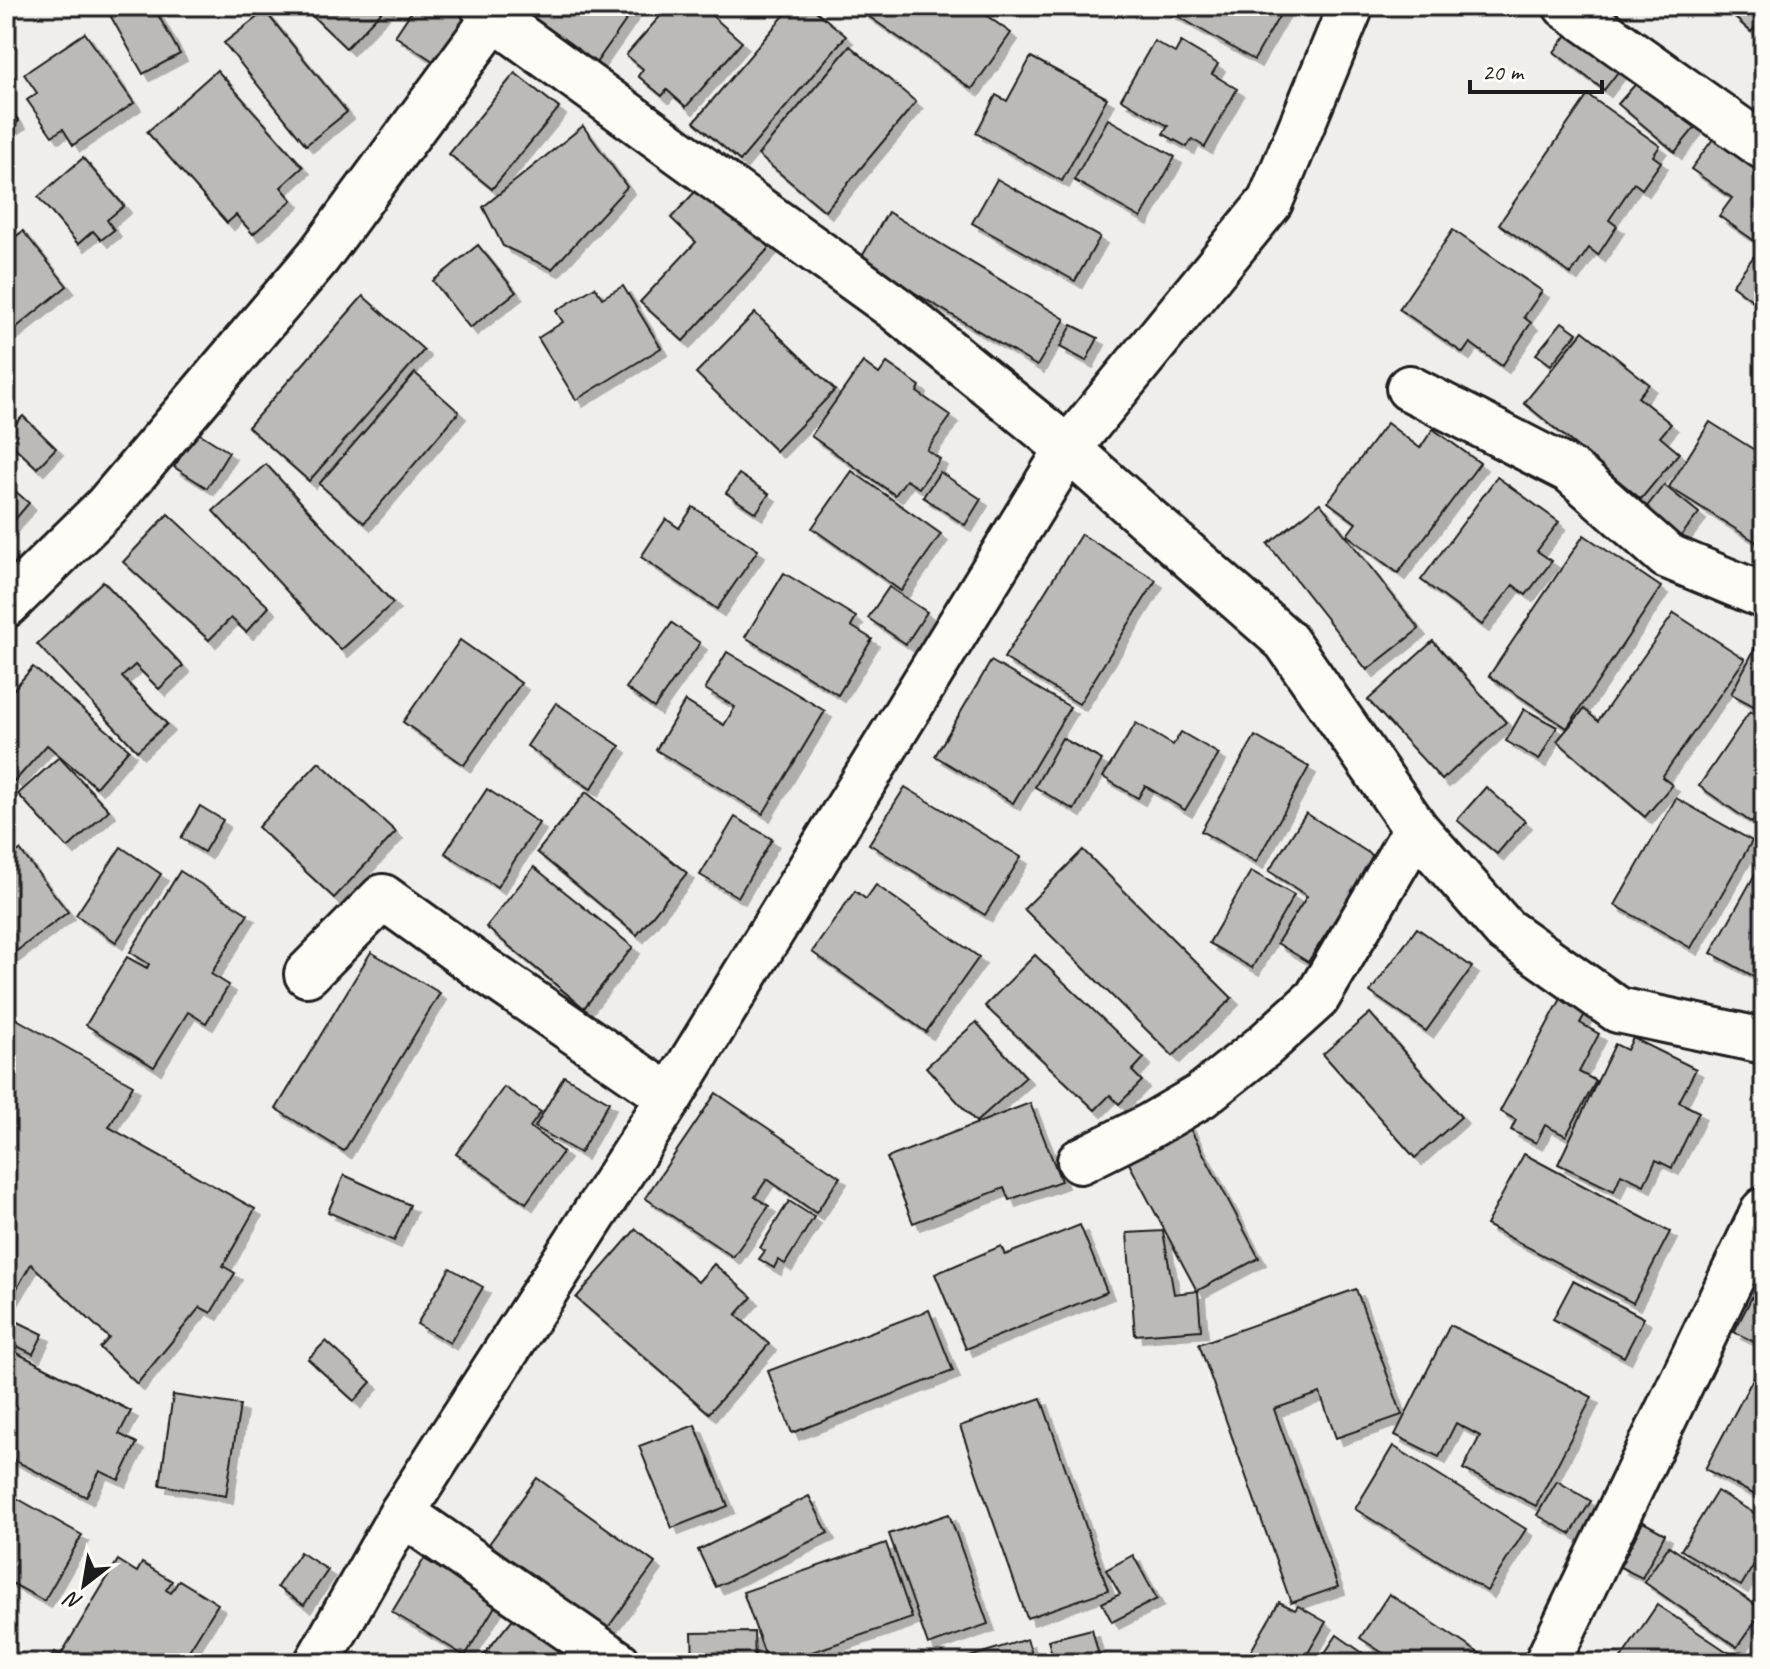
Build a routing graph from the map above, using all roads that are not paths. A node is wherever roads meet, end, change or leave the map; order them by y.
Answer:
1 (1351, 6) edge
2 (1566, 6) edge
3 (493, 10) edge
4 (1764, 147) edge
5 (1409, 388) dead end
6 (1068, 449) junction
7 (1764, 596) edge
8 (6, 605) edge
9 (1416, 829) junction
10 (307, 974) dead end
11 (1764, 1041) edge
12 (670, 1097) junction
13 (1080, 1161) dead end
14 (1764, 1210) edge
15 (1749, 1283) edge
16 (402, 1513) junction
17 (317, 1663) edge
18 (618, 1663) edge
19 (1547, 1663) edge

1 - 6 street
2 - 4 street
3 - 6 street
3 - 8 street
5 - 7 street
6 - 9 street
6 - 12 street
9 - 11 street
9 - 13 street
10 - 12 street
12 - 16 street
14 - 15 street
15 - 19 street
16 - 17 street
16 - 18 street

